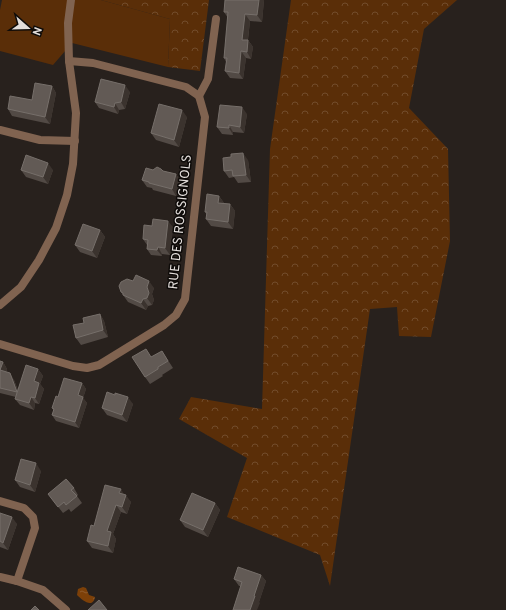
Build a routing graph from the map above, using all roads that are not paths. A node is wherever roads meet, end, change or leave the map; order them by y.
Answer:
1 (71, 0) edge
2 (216, 19) dead end
3 (69, 61) junction
4 (199, 96) junction
5 (0, 130) edge
6 (75, 141) junction
7 (0, 305) edge
8 (0, 344) edge
9 (0, 500) edge
10 (0, 577) edge
11 (17, 581) junction
12 (66, 610) edge

1 - 3 street
2 - 4 street
3 - 4 street
3 - 6 street
4 - 8 street, RUE DES ROSSIGNOLS
5 - 6 street
6 - 7 street
9 - 11 street
10 - 11 street
11 - 12 street

